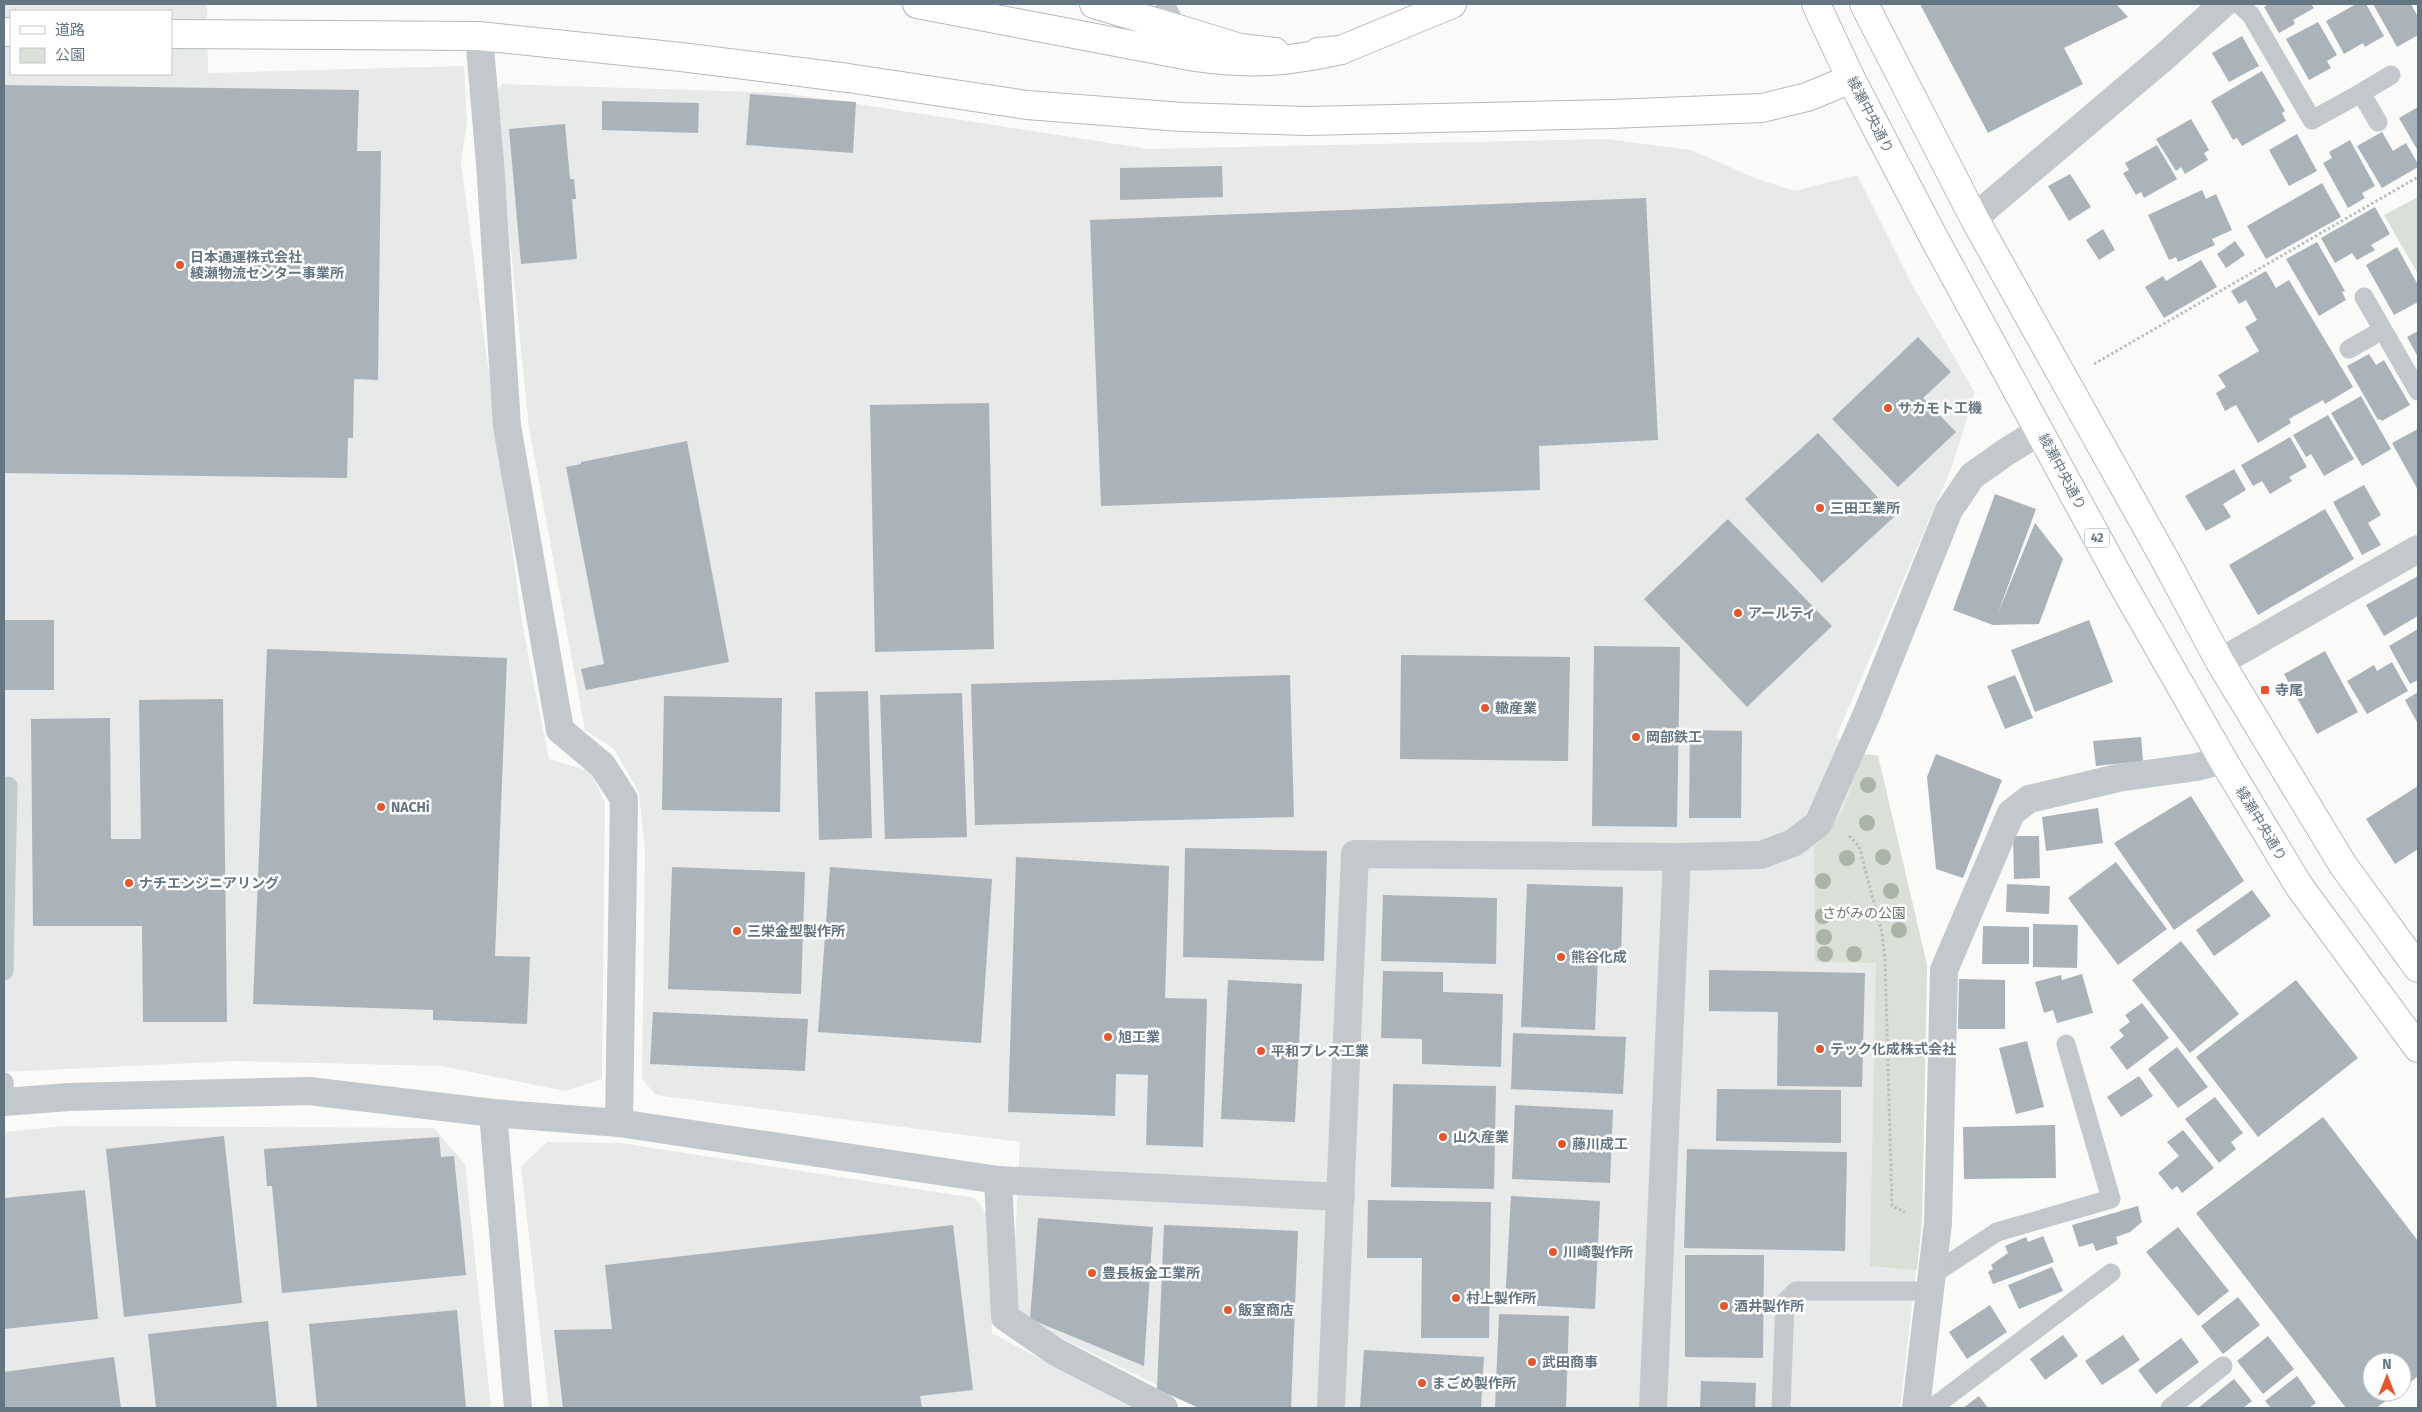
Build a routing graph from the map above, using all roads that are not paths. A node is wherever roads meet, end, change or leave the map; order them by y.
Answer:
1 (917, 4) edge
2 (1094, 4) edge
3 (1165, 4) edge
4 (1452, 4) edge
5 (1816, 4) edge
6 (1864, 4) edge
7 (2223, 4) edge
8 (2239, 4) edge
9 (1178, 29) junction
10 (172, 34) edge
11 (479, 36) junction
12 (1341, 50) junction
13 (2391, 75) dead end
14 (1852, 79) junction
15 (2360, 93) junction
16 (2378, 122) dead end
17 (1974, 218) junction
18 (2364, 297) dead end
19 (2383, 330) junction
20 (2349, 349) dead end
21 (2418, 391) edge
22 (2040, 431) junction
23 (2418, 549) edge
24 (2220, 662) junction
25 (2223, 760) junction
26 (8, 786) dead end
27 (1677, 857) junction
28 (2418, 968) edge
29 (4, 971) edge
30 (2066, 1044) dead end
31 (2418, 1048) edge
32 (4, 1096) edge
33 (493, 1113) junction
34 (619, 1123) junction
35 (998, 1180) junction
36 (1341, 1197) junction
37 (2111, 1273) dead end
38 (1931, 1284) junction
39 (2223, 1366) dead end
40 (518, 1408) edge
41 (1164, 1408) edge
42 (1331, 1408) edge
43 (1653, 1408) edge
44 (1781, 1408) edge
45 (1916, 1408) edge
46 (1932, 1408) edge
47 (2170, 1408) edge

1 - 12 main road
2 - 9 main road
3 - 9 lane
4 - 12 main road
5 - 14 main road, 綾瀬中央通り / 42
6 - 17 main road
7 - 17 street
8 - 15 lane
9 - 12 main road
10 - 11 main road
11 - 14 main road
11 - 34 street
13 - 15 lane
14 - 22 main road, 綾瀬中央通り / 42
15 - 16 lane
17 - 24 main road
18 - 19 lane
19 - 20 lane
19 - 21 lane
22 - 25 main road, 綾瀬中央通り / 42
22 - 27 street
23 - 24 street
24 - 28 main road
25 - 31 main road, 綾瀬中央通り / 42
25 - 38 street
26 - 29 lane
27 - 36 street
27 - 43 street
30 - 38 lane
32 - 33 street
33 - 34 street
33 - 40 street
34 - 35 street
35 - 36 street
35 - 41 street
36 - 42 street
37 - 46 lane
38 - 44 lane
38 - 45 street
39 - 47 lane

